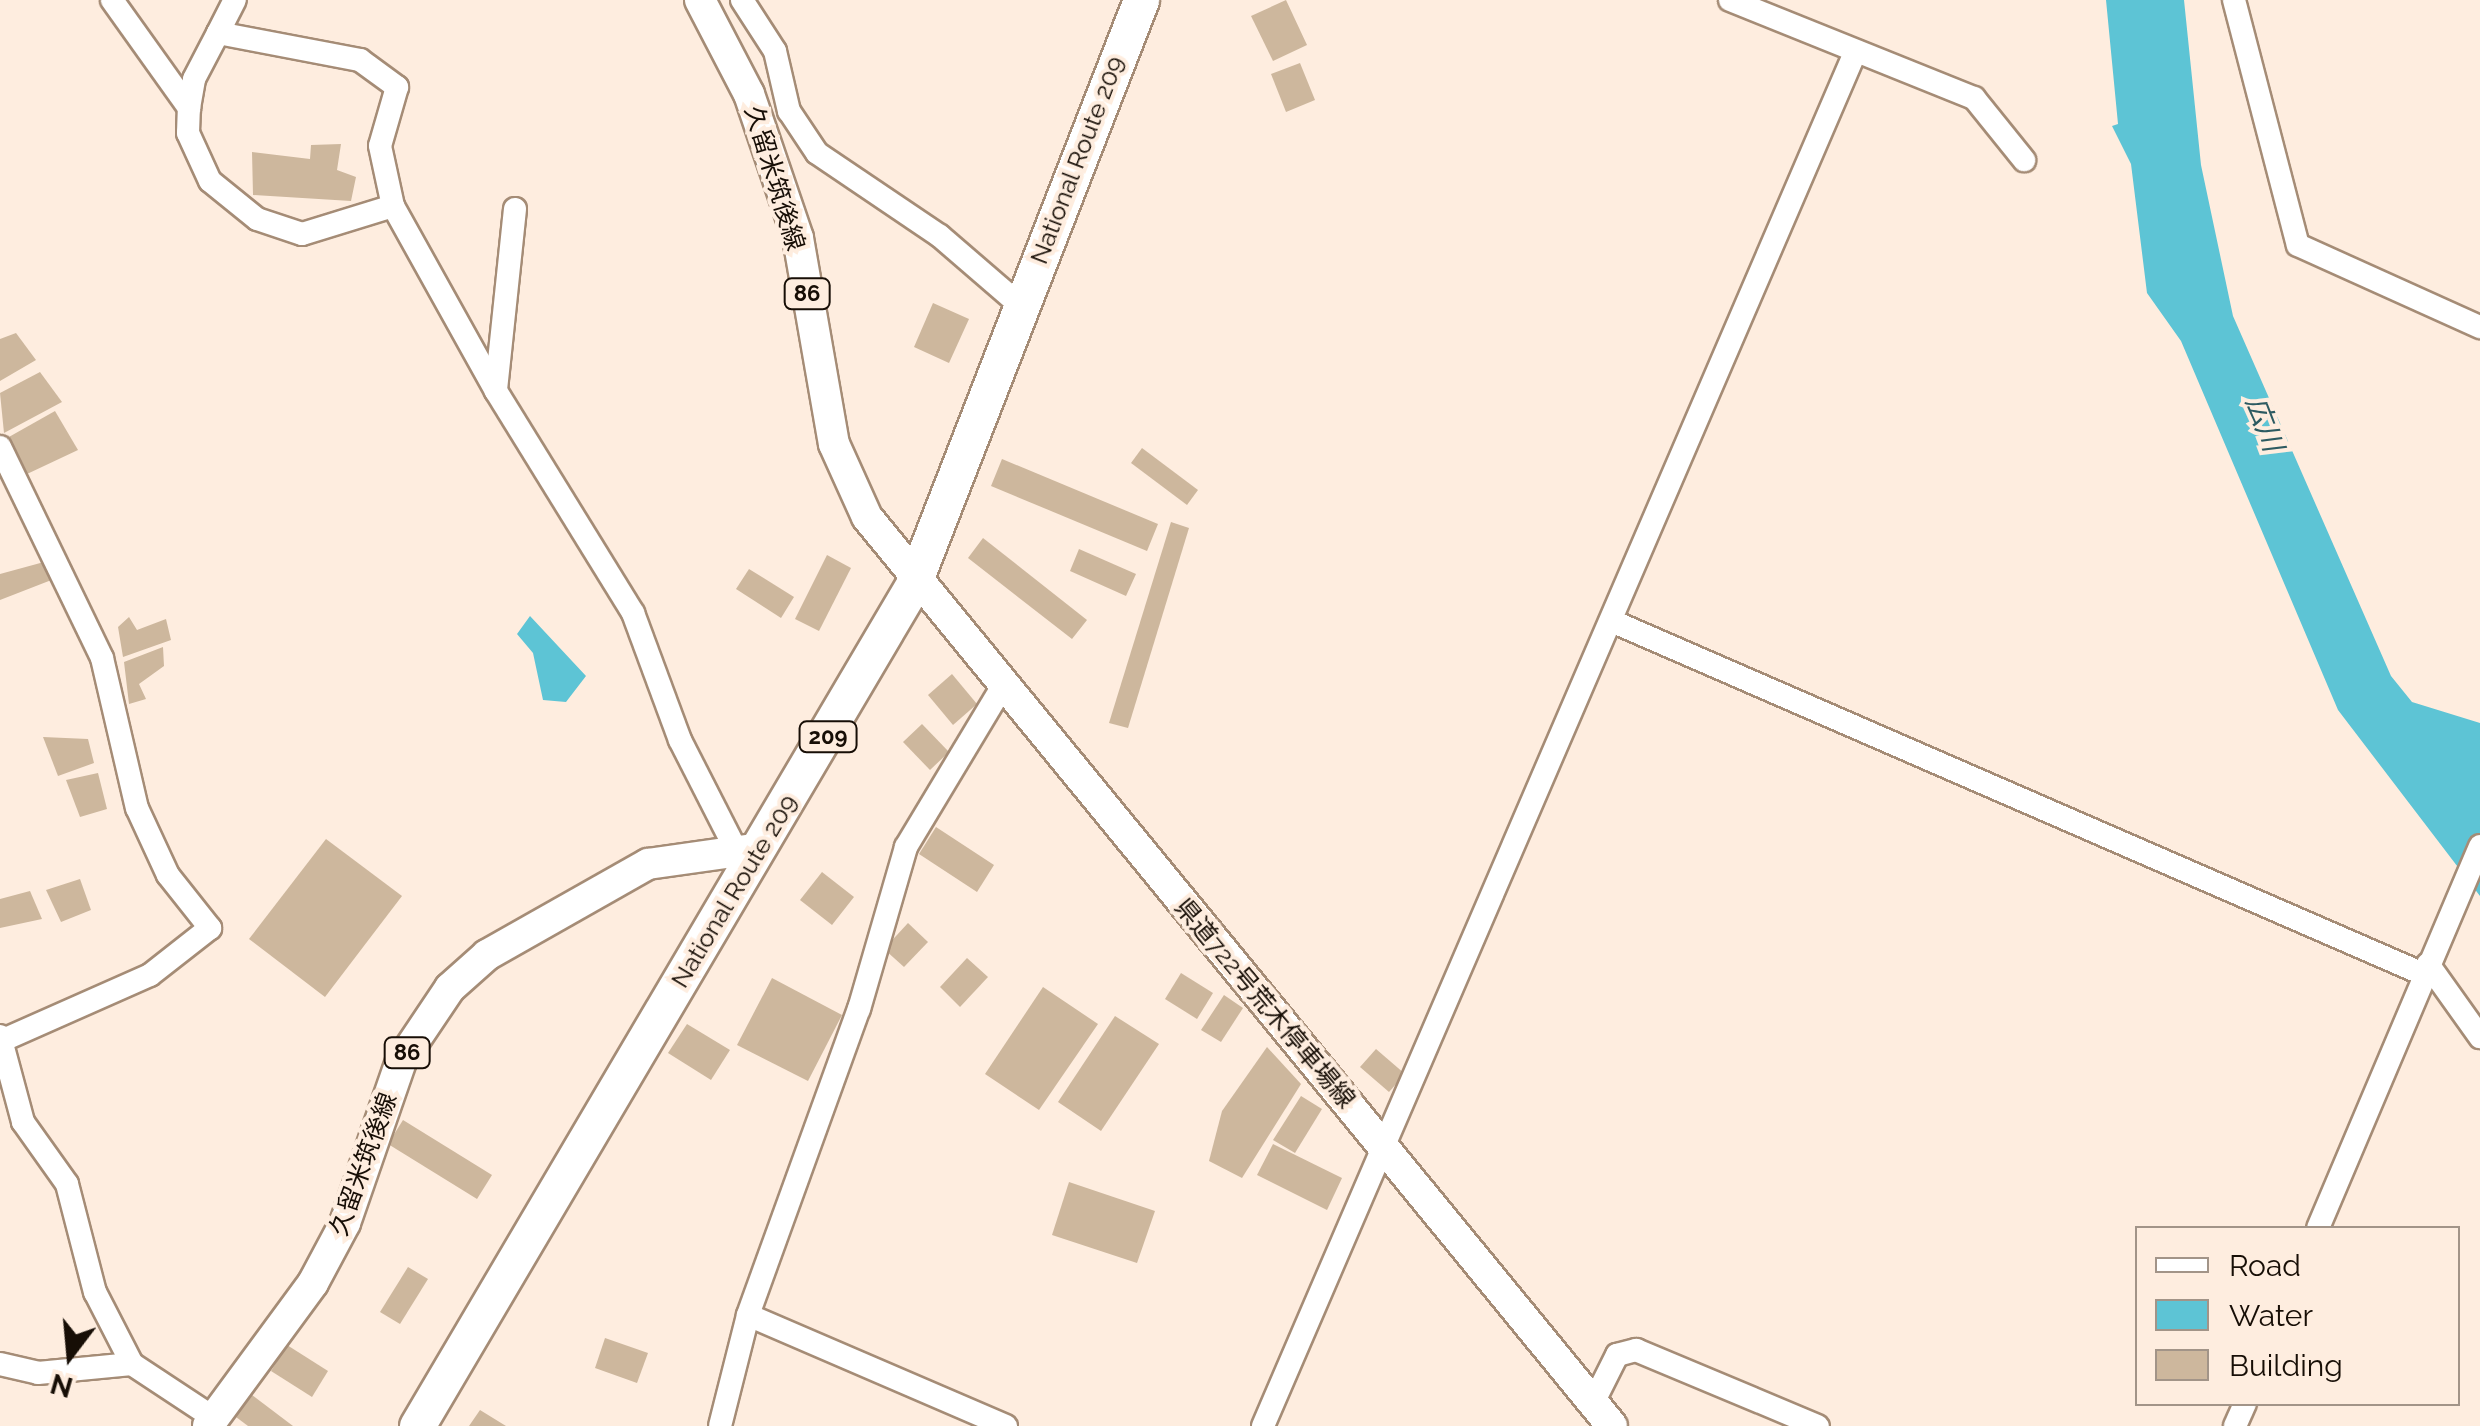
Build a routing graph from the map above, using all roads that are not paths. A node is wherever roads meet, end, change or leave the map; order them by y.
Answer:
1 (112, 0) edge
2 (235, 0) edge
3 (700, 0) edge
4 (742, 0) edge
5 (1140, 0) edge
6 (1730, 0) edge
7 (2234, 0) edge
8 (218, 33) junction
9 (1854, 55) junction
10 (189, 108) junction
11 (2024, 160) dead end
12 (393, 206) junction
13 (515, 209) dead end
14 (1021, 306) junction
15 (2480, 327) edge
16 (496, 392) junction
17 (0, 447) edge
18 (913, 585) junction
19 (1614, 622) junction
20 (1001, 689) junction
21 (2480, 846) edge
22 (747, 847) junction
23 (2428, 965) junction
24 (2480, 1037) edge
25 (1, 1039) edge
26 (1386, 1148) junction
27 (2319, 1226) edge
28 (748, 1314) junction
29 (0, 1364) edge
30 (132, 1364) junction
31 (1602, 1415) edge
32 (211, 1422) edge
33 (416, 1426) edge
34 (720, 1426) edge
35 (1006, 1426) edge
36 (1264, 1426) edge
37 (1818, 1426) edge

1 - 10 street
2 - 8 street
3 - 18 main road, 久留米筑後線 / 86
4 - 14 street
5 - 14 highway, National Route 209 / 209
6 - 9 street
7 - 15 street
8 - 10 street
8 - 12 street
9 - 11 street
9 - 19 street
10 - 12 street
12 - 16 street
13 - 16 street
14 - 18 highway, National Route 209 / 209
16 - 22 street
17 - 25 street
18 - 20 main road, 県道722号荒木停車場線
18 - 22 highway, National Route 209 / 209
19 - 23 street
19 - 26 street
20 - 26 main road, 県道722号荒木停車場線
20 - 28 street
21 - 23 street
22 - 32 main road, 久留米筑後線 / 86
22 - 33 highway, National Route 209 / 209
23 - 24 street
23 - 27 street
25 - 30 street
26 - 31 main road, 県道722号荒木停車場線
26 - 36 street
28 - 34 street
28 - 35 street
29 - 30 street
30 - 32 street
31 - 37 street

